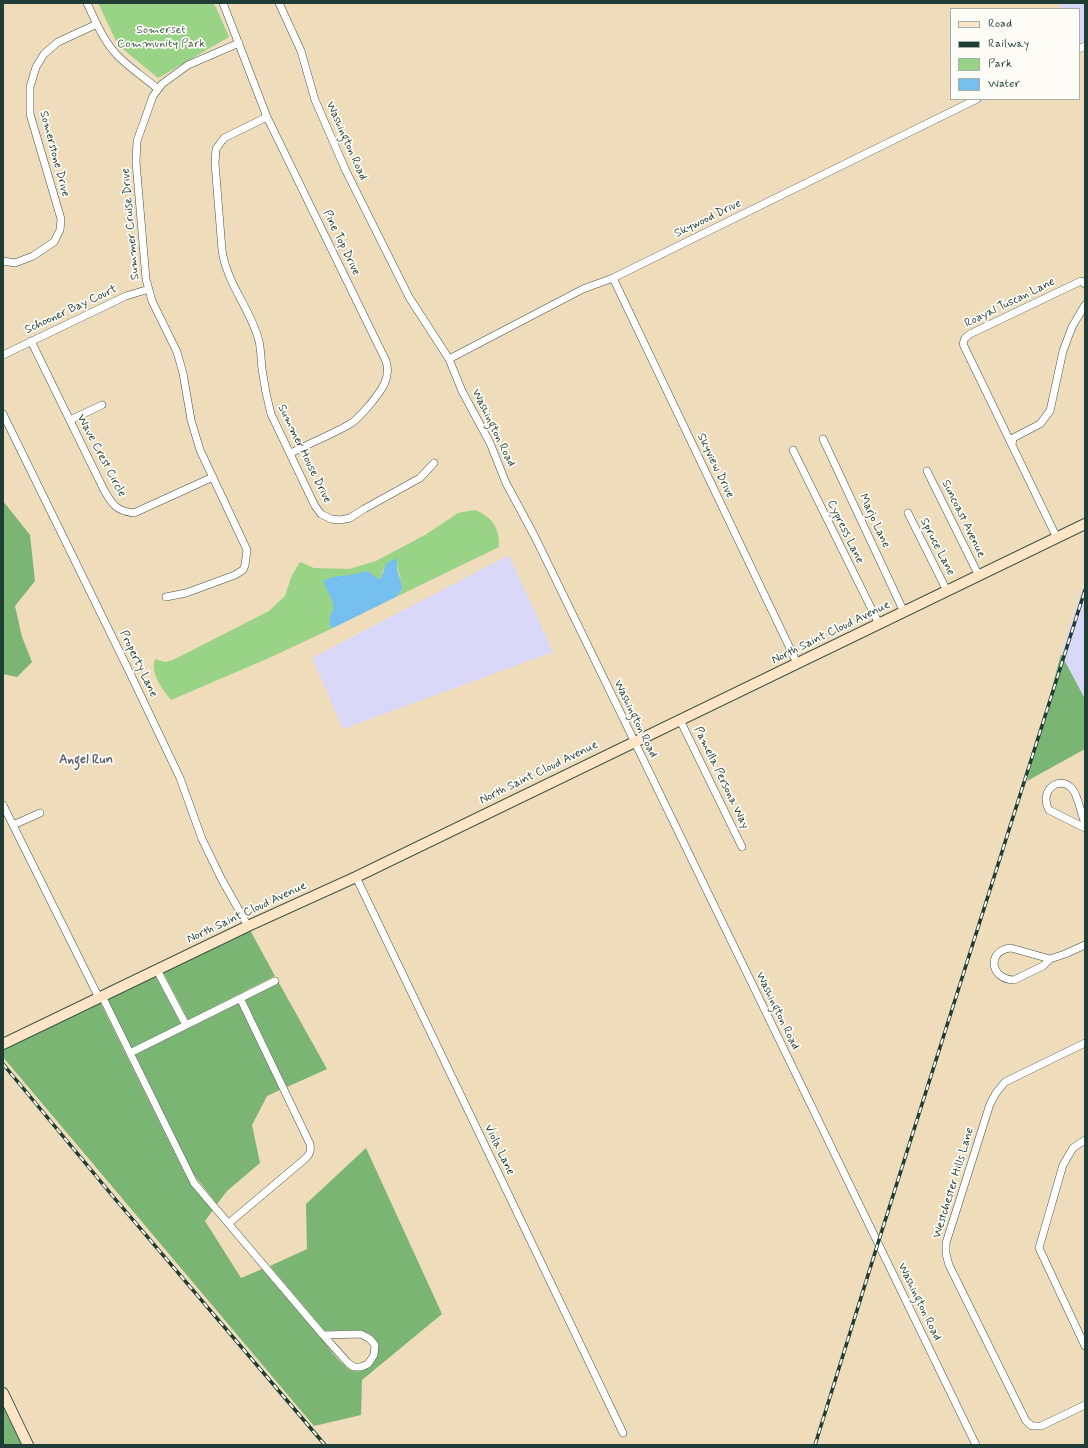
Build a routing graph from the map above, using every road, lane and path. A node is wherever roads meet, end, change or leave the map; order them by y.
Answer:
1 (87, 3) edge
2 (223, 3) edge
3 (279, 3) edge
4 (97, 24) junction
5 (239, 43) junction
6 (158, 89) junction
7 (975, 100) edge
8 (267, 117) junction
9 (3, 261) edge
10 (613, 278) junction
11 (1085, 284) edge
12 (149, 289) junction
13 (1085, 305) edge
14 (31, 340) junction
15 (3, 355) edge
16 (449, 359) junction
17 (102, 405) dead end
18 (3, 414) edge
19 (70, 420) junction
20 (823, 440) dead end
21 (1012, 445) junction
22 (793, 450) dead end
23 (291, 453) junction
24 (434, 463) dead end
25 (927, 471) dead end
26 (213, 477) junction
27 (908, 513) dead end
28 (1085, 524) edge
29 (1058, 538) junction
30 (979, 576) junction
31 (947, 591) junction
32 (166, 597) dead end
33 (904, 612) junction
34 (878, 624) junction
35 (797, 663) junction
36 (680, 720) junction
37 (634, 742) junction
38 (3, 805) edge
39 (40, 813) dead end
40 (1085, 823) edge
41 (13, 825) junction
42 (1085, 828) edge
43 (742, 847) dead end
44 (356, 876) junction
45 (248, 926) junction
46 (1085, 945) edge
47 (1050, 959) junction
48 (157, 970) junction
49 (275, 981) dead end
50 (101, 997) junction
51 (240, 998) junction
52 (186, 1025) junction
53 (1085, 1043) edge
54 (3, 1044) edge
55 (130, 1053) junction
56 (1085, 1140) edge
57 (229, 1223) junction
58 (323, 1335) junction
59 (1085, 1346) edge
60 (3, 1393) edge
61 (1085, 1405) edge
62 (623, 1433) dead end
63 (28, 1445) edge
64 (976, 1445) edge

1 - 4 street
2 - 5 street, Pine Top Drive
3 - 16 street, Washington Road
4 - 6 street
4 - 9 street, Somerstone Drive
5 - 6 street, Summer Cruise Drive
5 - 8 street, Pine Top Drive
6 - 12 street, Summer Cruise Drive
7 - 10 street, Skywood Drive
8 - 23 street, Summer House Drive
8 - 23 street, Pine Top Drive
10 - 16 street, Skywood Drive
10 - 35 street, Skyview Drive
11 - 21 street, Roayal Tuscan Lane
12 - 14 street, Schooner Bay Court
12 - 26 street, Summer Cruise Drive
13 - 21 street
14 - 15 street, Schooner Bay Court
14 - 19 street, Wave Crest Circle
16 - 37 street, Washington Road
17 - 19 street
18 - 45 street, Property Lane
19 - 26 street, Wave Crest Circle
20 - 33 street, Marjo Lane
21 - 29 street, Roayal Tuscan Lane
22 - 34 street, Cypress Lane
23 - 24 street, Summer House Drive
25 - 30 street, Suncoast Avenue
26 - 32 street, Summer Cruise Drive
27 - 31 street, Spruce Lane
28 - 29 street, North Saint Cloud Avenue
29 - 30 street, North Saint Cloud Avenue
30 - 31 street, North Saint Cloud Avenue
31 - 33 street, North Saint Cloud Avenue
33 - 34 street, North Saint Cloud Avenue
34 - 35 street, North Saint Cloud Avenue
35 - 36 street, North Saint Cloud Avenue
36 - 37 street, North Saint Cloud Avenue
36 - 43 street, Pamella Persona Way
37 - 44 street, North Saint Cloud Avenue
37 - 64 street, Washington Road
38 - 41 street
39 - 41 street
40 - 42 street
41 - 50 street
44 - 45 street, North Saint Cloud Avenue
44 - 62 street, Viola Lane
45 - 48 street, North Saint Cloud Avenue
46 - 47 street
47 - 47 street
48 - 50 street, North Saint Cloud Avenue
48 - 52 street
49 - 51 street
50 - 54 street, North Saint Cloud Avenue
50 - 55 street
51 - 52 street
51 - 57 street
52 - 55 street
53 - 61 street, Westchester Hills Lane
55 - 57 street
56 - 59 street
57 - 58 street
58 - 58 street
60 - 63 street

